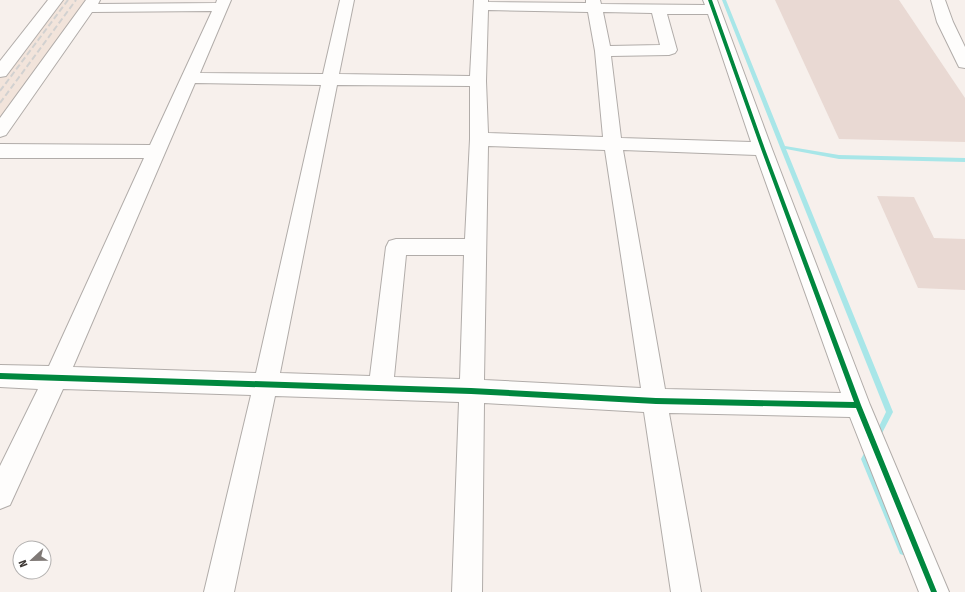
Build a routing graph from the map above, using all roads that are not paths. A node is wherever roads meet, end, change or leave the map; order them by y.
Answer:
1 (56, 0) edge
2 (347, 0) edge
3 (938, 0) edge
4 (222, 3) edge
5 (482, 3) edge
6 (90, 4) edge
7 (593, 4) edge
8 (712, 5) edge
9 (659, 10) junction
10 (603, 51) junction
11 (965, 63) edge
12 (0, 72) edge
13 (189, 78) junction
14 (330, 80) junction
15 (478, 81) junction
16 (0, 132) edge
17 (479, 139) junction
18 (613, 144) junction
19 (763, 149) junction
20 (0, 152) edge
21 (155, 152) junction
22 (475, 246) junction
23 (0, 376) edge
24 (56, 378) junction
25 (265, 386) junction
26 (381, 389) junction
27 (471, 391) junction
28 (656, 401) junction
29 (858, 405) junction
30 (0, 495) edge
31 (219, 592) edge
32 (467, 592) edge
33 (686, 592) edge
34 (934, 592) edge

1 - 12 street
2 - 14 street
3 - 11 street
4 - 6 street
4 - 13 street
5 - 7 street
5 - 15 street
6 - 16 street
7 - 9 street
7 - 10 street
8 - 9 street
8 - 19 street
9 - 10 street
10 - 18 street
13 - 14 street
13 - 21 street
14 - 15 street
14 - 25 street
15 - 17 street
17 - 18 street
17 - 22 street
18 - 19 street
18 - 28 street
19 - 29 street
20 - 21 street
21 - 24 street
22 - 26 street
22 - 27 street
23 - 24 street
24 - 25 street
24 - 30 street
25 - 26 street
25 - 31 street
26 - 27 street
27 - 28 street
27 - 32 street
28 - 29 street
28 - 33 street
29 - 34 street

